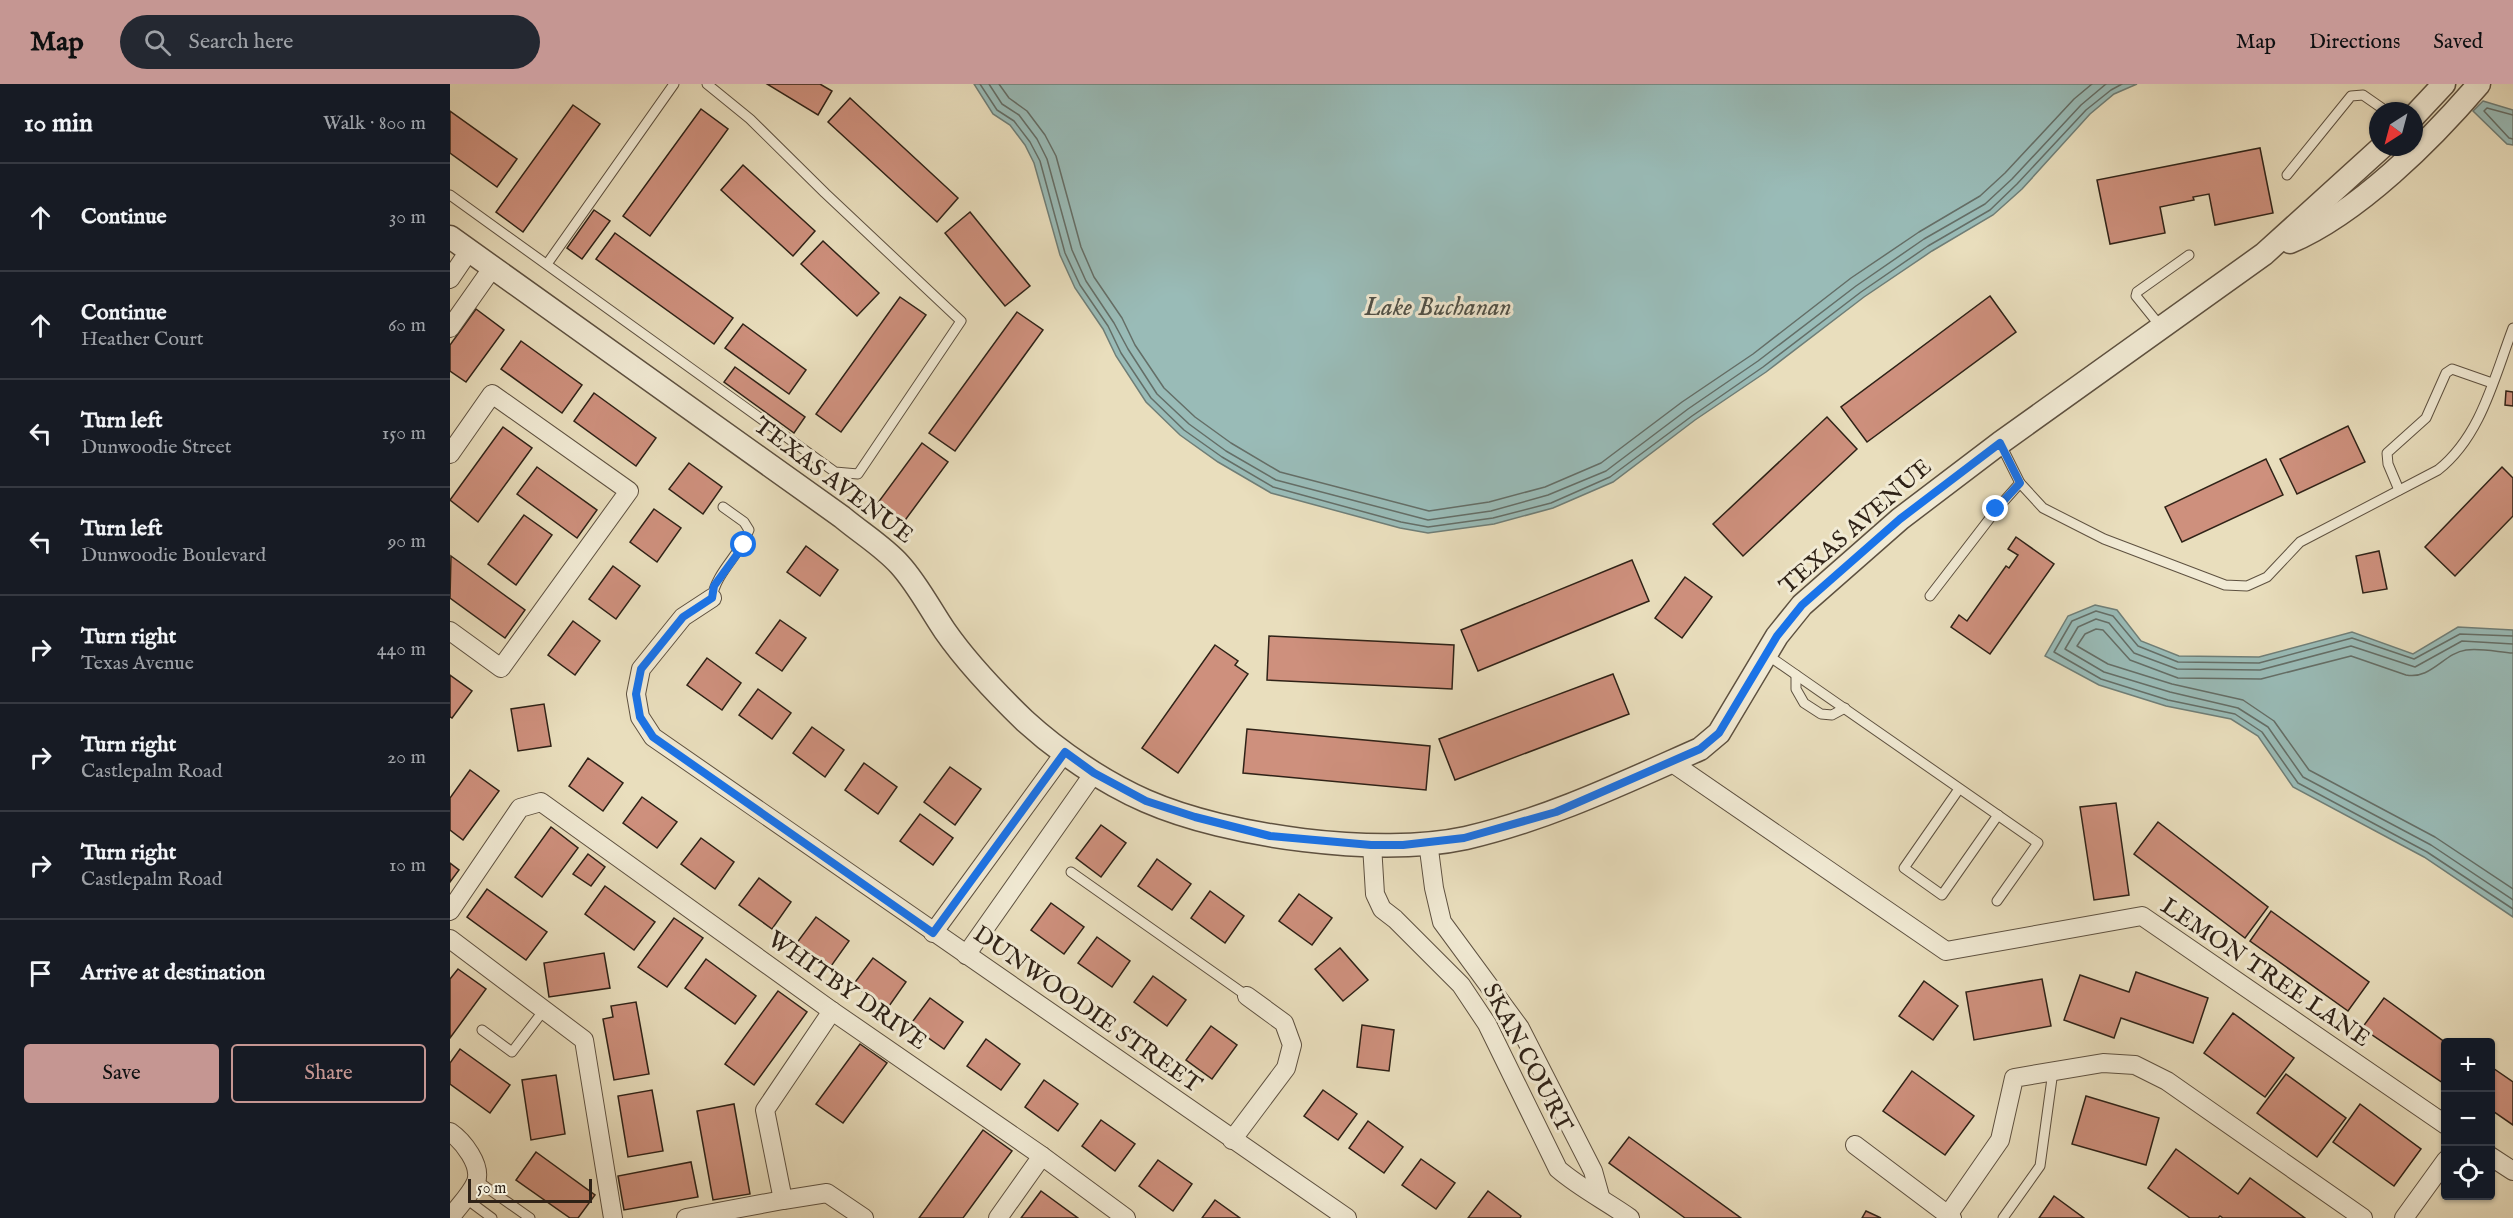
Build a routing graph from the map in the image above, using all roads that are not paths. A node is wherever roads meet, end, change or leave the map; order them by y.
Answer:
1 (674, 84) edge
2 (707, 84) edge
3 (2444, 84) edge
4 (2479, 84) edge
5 (2373, 102) edge
6 (2423, 106) edge
7 (2372, 156) edge
8 (2287, 175) dead end
9 (450, 195) edge
10 (450, 237) edge
11 (470, 250) junction
12 (2264, 254) junction
13 (2189, 255) dead end
14 (547, 264) junction
15 (493, 267) junction
16 (450, 279) edge
17 (2161, 327) junction
18 (450, 328) edge
19 (2513, 328) edge
20 (2492, 383) junction
21 (2000, 443) junction
22 (450, 454) edge
23 (2020, 483) junction
24 (2399, 490) junction
25 (723, 507) dead end
26 (1930, 596) dead end
27 (712, 598) joint
28 (450, 631) edge
29 (1766, 654) junction
30 (1796, 675) junction
31 (1845, 708) junction
32 (1065, 752) junction
33 (1671, 762) junction
34 (1094, 773) junction
35 (1959, 789) junction
36 (1998, 816) junction
37 (1428, 842) junction
38 (1371, 845) junction
39 (1071, 872) dead end
40 (1997, 901) dead end
41 (450, 911) edge
42 (933, 933) junction
43 (450, 939) edge
44 (966, 955) junction
45 (1247, 996) joint
46 (544, 1010) junction
47 (832, 1011) junction
48 (482, 1030) dead end
49 (2053, 1071) junction
50 (2441, 1122) edge
51 (450, 1132) edge
52 (1232, 1140) junction
53 (1855, 1145) dead end
54 (1042, 1156) junction
55 (2495, 1159) edge
56 (2441, 1166) edge
57 (2513, 1171) edge
58 (476, 1174) junction
59 (1600, 1196) junction
60 (465, 1198) junction
61 (783, 1200) junction
62 (1950, 1217) edge
63 (450, 1218) edge
64 (492, 1218) edge
65 (530, 1218) edge
66 (613, 1218) edge
67 (686, 1218) edge
68 (864, 1218) edge
69 (998, 1218) edge
70 (1126, 1218) edge
71 (1347, 1218) edge
72 (1630, 1218) edge
73 (2003, 1218) edge
74 (2363, 1218) edge
75 (2404, 1218) edge

1 - 14 lane
2 - 14 lane
3 - 6 street
4 - 12 street, TEXAS AVENUE
5 - 8 lane
7 - 12 street, TEXAS AVENUE
9 - 14 lane
10 - 11 street, TEXAS AVENUE
11 - 15 street, TEXAS AVENUE
11 - 16 street
12 - 17 street, TEXAS AVENUE
13 - 17 lane
15 - 18 street
15 - 32 street, TEXAS AVENUE
17 - 21 street, TEXAS AVENUE
19 - 20 lane
20 - 24 lane
20 - 24 lane
21 - 23 lane
21 - 29 street, TEXAS AVENUE
22 - 28 street
23 - 24 lane
23 - 26 lane
25 - 27 lane
27 - 42 street, DUNWOODIE STREET
29 - 30 lane
29 - 33 street, TEXAS AVENUE
30 - 31 lane
30 - 31 lane
31 - 35 lane
32 - 34 street, TEXAS AVENUE
32 - 42 street
33 - 37 street, TEXAS AVENUE
33 - 50 street, LEMON TREE LANE
34 - 38 street, TEXAS AVENUE
34 - 44 street
35 - 36 lane
35 - 36 lane
36 - 40 lane
37 - 38 street, TEXAS AVENUE
37 - 59 street, SKAN COURT
38 - 59 street, SKAN COURT
39 - 45 lane
41 - 47 street, WHITBY DRIVE
42 - 44 street, DUNWOODIE STREET
43 - 46 street
44 - 52 street, DUNWOODIE STREET
45 - 52 street
46 - 48 lane
46 - 66 street
47 - 54 street, WHITBY DRIVE
47 - 61 street
49 - 62 street
49 - 73 lane
49 - 74 street
51 - 58 street
52 - 71 street, DUNWOODIE STREET
53 - 62 street
54 - 69 street
54 - 70 street, WHITBY DRIVE
55 - 57 street
56 - 75 street
58 - 60 street
58 - 65 lane
59 - 72 street, SKAN COURT
60 - 63 street
60 - 64 lane
61 - 67 street
61 - 68 street

